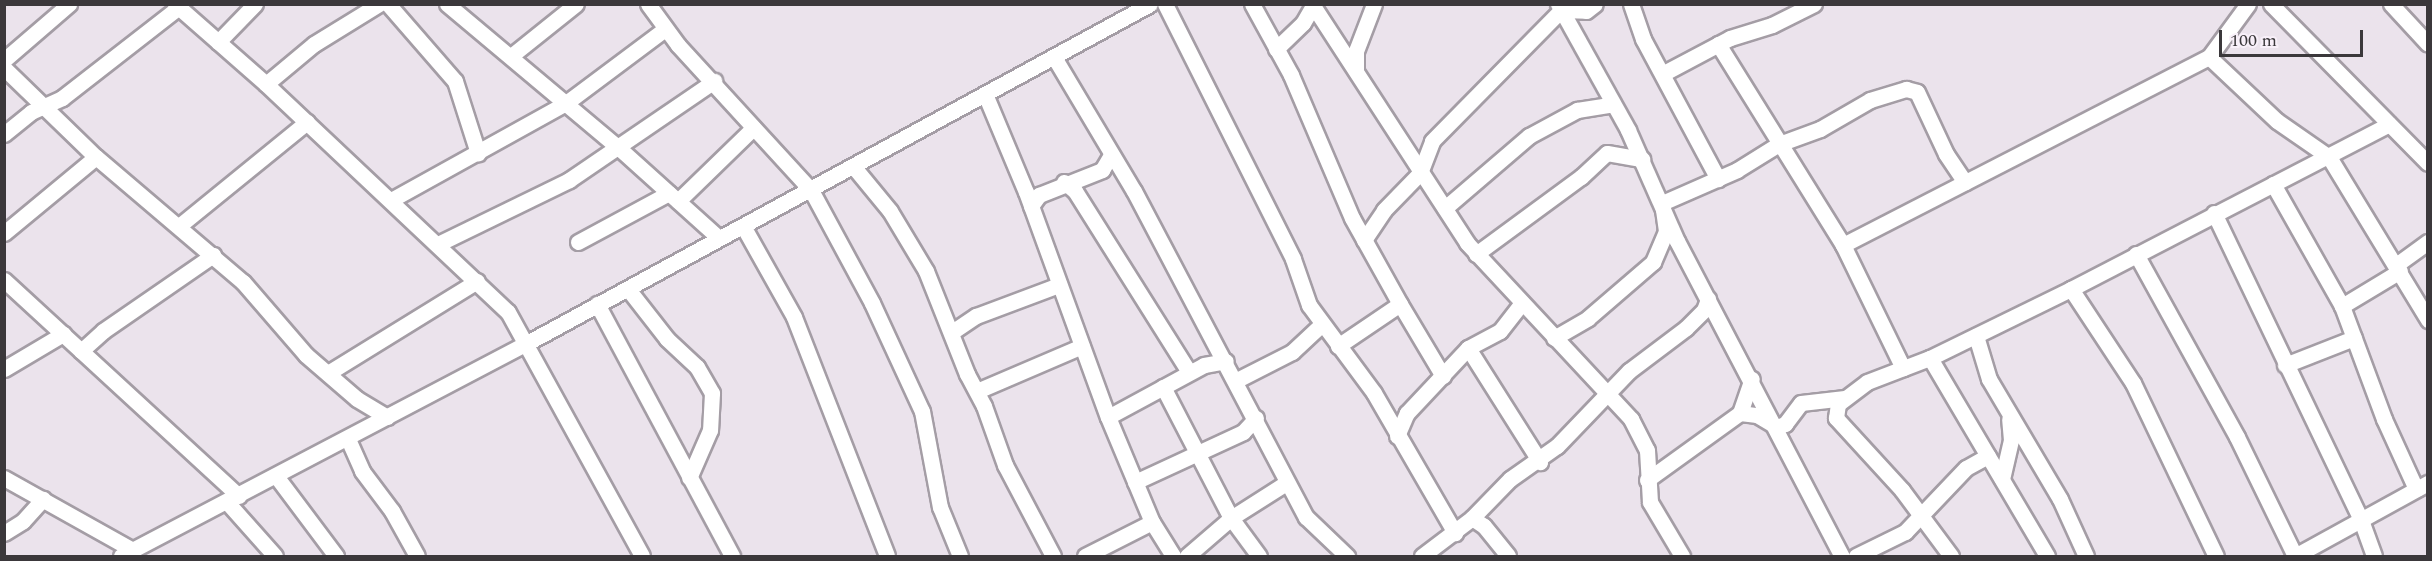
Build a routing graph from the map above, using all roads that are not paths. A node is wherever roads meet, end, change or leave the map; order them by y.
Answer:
1 (69, 4) edge
2 (255, 4) edge
3 (379, 4) edge
4 (388, 4) edge
5 (576, 4) edge
6 (648, 4) edge
7 (1165, 4) edge
8 (1252, 4) edge
9 (1374, 4) edge
10 (1595, 4) edge
11 (1631, 4) edge
12 (1814, 4) edge
13 (2248, 4) edge
14 (2271, 4) edge
15 (2391, 4) edge
16 (1313, 5) edge
17 (177, 6) edge
18 (1144, 6) edge
19 (456, 7) edge
20 (1559, 8) edge
21 (665, 29) junction
22 (218, 42) junction
23 (1719, 44) junction
24 (2427, 44) edge
25 (1276, 48) junction
26 (511, 56) junction
27 (1054, 57) junction
28 (2210, 57) junction
29 (4, 60) edge
30 (4, 68) edge
31 (1356, 71) junction
32 (1664, 73) junction
33 (714, 81) junction
34 (266, 84) junction
35 (591, 84) junction
36 (985, 94) junction
37 (566, 103) junction
38 (1613, 104) junction
39 (42, 106) junction
40 (307, 122) junction
41 (587, 122) junction
42 (2389, 124) junction
43 (753, 128) junction
44 (4, 134) edge
45 (1779, 144) junction
46 (620, 148) junction
47 (478, 153) junction
48 (1111, 155) junction
49 (96, 157) junction
50 (2329, 157) junction
51 (1642, 159) junction
52 (2427, 163) edge
53 (853, 166) junction
54 (1420, 173) junction
55 (1718, 179) junction
56 (1965, 182) junction
57 (1073, 184) junction
58 (2272, 184) junction
59 (811, 190) junction
60 (673, 197) junction
61 (1032, 198) junction
62 (391, 200) junction
63 (1662, 203) junction
64 (1445, 208) junction
65 (2214, 213) junction
66 (179, 226) junction
67 (743, 226) junction
68 (4, 232) edge
69 (719, 238) junction
70 (1364, 240) junction
71 (578, 242) dead end
72 (2427, 242) edge
73 (438, 244) junction
74 (1843, 245) junction
75 (1476, 254) junction
76 (2136, 254) junction
77 (213, 255) junction
78 (2398, 268) junction
79 (4, 280) edge
80 (477, 281) junction
81 (1059, 285) junction
82 (628, 289) junction
83 (2071, 289) junction
84 (597, 304) junction
85 (1400, 304) junction
86 (1521, 304) junction
87 (2342, 306) junction
88 (1709, 307) junction
89 (2427, 317) edge
90 (1322, 324) junction
91 (952, 332) junction
92 (63, 333) junction
93 (1976, 336) junction
94 (1554, 338) junction
95 (2354, 338) junction
96 (527, 343) junction
97 (1082, 346) junction
98 (1338, 346) junction
99 (1468, 348) junction
100 (81, 351) junction
101 (1930, 358) junction
102 (1226, 361) junction
103 (2285, 365) junction
104 (1903, 368) junction
105 (4, 369) edge
106 (1189, 372) junction
107 (328, 373) junction
108 (1443, 376) junction
109 (1752, 379) junction
110 (1237, 380) junction
111 (1162, 387) junction
112 (977, 391) junction
113 (1610, 394) junction
114 (1845, 398) junction
115 (357, 399) junction
116 (1740, 413) junction
117 (387, 417) junction
118 (1108, 417) junction
119 (1256, 418) junction
120 (2009, 419) junction
121 (1777, 427) junction
122 (355, 435) junction
123 (1397, 436) junction
124 (1197, 454) junction
125 (1988, 456) junction
126 (1540, 462) junction
127 (689, 468) junction
128 (276, 476) junction
129 (4, 478) edge
130 (2002, 479) junction
131 (1647, 480) junction
132 (1135, 482) junction
133 (1286, 483) junction
134 (2422, 486) edge
135 (43, 499) junction
136 (233, 499) junction
137 (1485, 504) junction
138 (1921, 515) junction
139 (1231, 518) junction
140 (1472, 518) junction
141 (2361, 520) junction
142 (1152, 522) junction
143 (4, 533) edge
144 (1455, 533) junction
145 (1492, 535) junction
146 (127, 553) edge
147 (1430, 554) edge
148 (275, 556) edge
149 (336, 556) edge
150 (417, 556) edge
151 (642, 556) edge
152 (732, 556) edge
153 (887, 556) edge
154 (960, 556) edge
155 (1053, 556) edge
156 (1085, 556) edge
157 (1173, 556) edge
158 (1187, 556) edge
159 (1259, 556) edge
160 (1347, 556) edge
161 (1508, 556) edge
162 (1682, 556) edge
163 (1842, 556) edge
164 (1856, 556) edge
165 (1952, 556) edge
166 (2047, 556) edge
167 (2086, 556) edge
168 (2216, 556) edge
169 (2295, 556) edge
170 (2374, 556) edge

1 - 29 street
2 - 22 street
3 - 34 street
4 - 47 street
5 - 26 street
6 - 21 street
7 - 90 street
8 - 25 street
9 - 31 street
10 - 20 street
11 - 32 street
12 - 23 street
13 - 28 street
14 - 42 street
15 - 24 street
16 - 25 street
16 - 31 street
17 - 22 street
17 - 39 street
18 - 27 street
19 - 26 street
20 - 38 street
20 - 54 street
21 - 33 street
21 - 35 street
22 - 34 street
23 - 32 street
23 - 45 street
25 - 70 street
26 - 37 street
27 - 36 street
27 - 48 street
28 - 50 street
28 - 56 street
30 - 39 street
31 - 54 street
32 - 55 street
33 - 43 street
33 - 46 street
34 - 40 street
35 - 37 street
35 - 41 street
36 - 53 street
36 - 61 street
37 - 41 street
37 - 47 street
38 - 51 street
38 - 64 street
39 - 44 street
39 - 49 street
40 - 62 street
40 - 66 street
41 - 46 street
42 - 50 street
42 - 52 street
43 - 59 street
43 - 60 street
45 - 55 street
45 - 56 street
45 - 74 street
46 - 60 street
46 - 73 street
47 - 62 street
48 - 57 street
48 - 102 street
49 - 66 street
49 - 68 street
50 - 58 street
50 - 78 street
51 - 63 street
51 - 75 street
53 - 59 street
53 - 91 street
54 - 64 street
54 - 70 street
55 - 63 street
56 - 74 street
57 - 61 street
57 - 106 street
58 - 65 street
58 - 87 street
59 - 67 street
59 - 154 street
60 - 69 street
60 - 71 street
61 - 81 street
62 - 73 street
63 - 88 street
63 - 94 street
64 - 75 street
65 - 76 street
65 - 103 street
66 - 77 street
67 - 69 street
67 - 153 street
69 - 82 street
70 - 85 street
72 - 78 street
73 - 80 street
74 - 104 street
75 - 86 street
76 - 83 street
76 - 169 street
77 - 100 street
77 - 107 street
78 - 87 street
78 - 89 street
79 - 92 street
80 - 96 street
80 - 107 street
81 - 91 street
81 - 97 street
82 - 84 street
82 - 127 street
83 - 93 street
83 - 168 street
84 - 96 street
84 - 127 street
85 - 98 street
85 - 108 street
86 - 94 street
86 - 99 street
87 - 95 street
88 - 109 street
88 - 113 street
90 - 98 street
90 - 110 street
91 - 112 street
92 - 100 street
92 - 105 street
93 - 101 street
93 - 120 street
94 - 113 street
95 - 103 street
95 - 134 street
96 - 117 street
96 - 151 street
97 - 112 street
97 - 118 street
98 - 123 street
99 - 108 street
99 - 126 street
100 - 136 street
101 - 104 street
101 - 125 street
102 - 106 street
102 - 110 street
103 - 141 street
104 - 114 street
106 - 111 street
107 - 115 street
108 - 123 street
109 - 116 street
109 - 121 street
110 - 119 street
111 - 118 street
111 - 124 street
112 - 155 street
113 - 126 street
113 - 131 street
114 - 121 street
114 - 138 street
115 - 117 street
115 - 122 street
116 - 121 street
116 - 131 street
117 - 122 street
118 - 132 street
119 - 124 street
119 - 133 street
120 - 130 street
120 - 167 street
121 - 163 street
122 - 128 street
122 - 150 street
123 - 144 street
124 - 132 street
124 - 139 street
125 - 130 street
125 - 138 street
126 - 137 street
127 - 152 street
128 - 136 street
128 - 149 street
129 - 135 street
130 - 166 street
131 - 162 street
132 - 142 street
133 - 139 street
133 - 160 street
134 - 141 street
135 - 143 street
135 - 146 street
136 - 146 street
136 - 148 street
137 - 140 street
137 - 145 street
138 - 164 street
138 - 165 street
139 - 158 street
139 - 159 street
140 - 144 street
140 - 145 street
141 - 169 street
141 - 170 street
142 - 156 street
142 - 157 street
144 - 147 street
145 - 161 street

